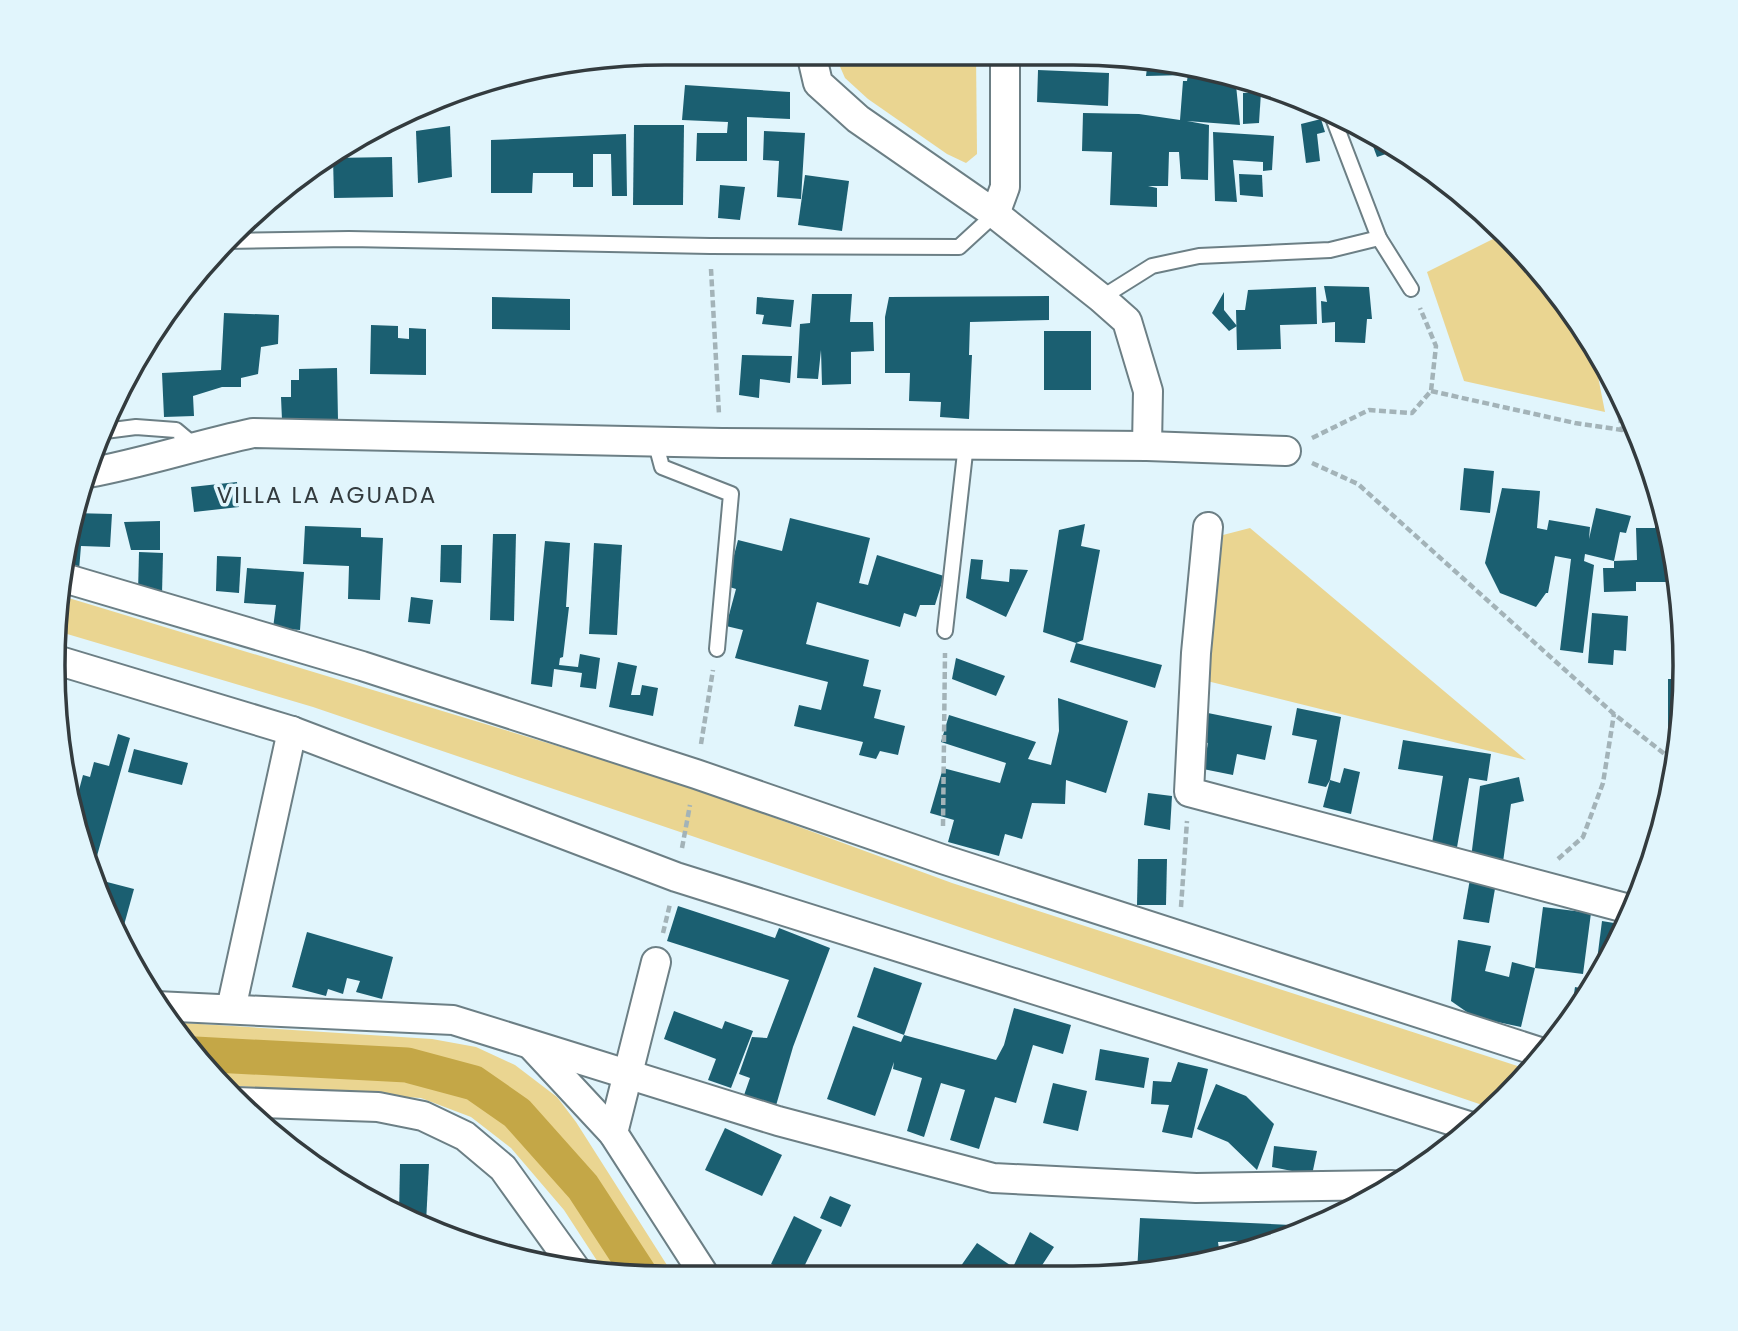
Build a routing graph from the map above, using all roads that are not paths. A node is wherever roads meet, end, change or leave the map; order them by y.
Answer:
1 (814, 65) edge
2 (1005, 65) edge
3 (1335, 126) edge
4 (995, 214) junction
5 (1378, 238) junction
6 (241, 241) edge
7 (1411, 289) road end
8 (1101, 298) junction
9 (113, 430) edge
10 (655, 441) junction
11 (966, 443) junction
12 (195, 446) junction
13 (1147, 446) junction
14 (1286, 451) road end
15 (97, 471) edge
16 (1209, 527) dead end
17 (71, 580) edge
18 (945, 631) road end
19 (717, 649) road end
20 (65, 663) edge
21 (292, 732) junction
22 (1622, 907) edge
23 (656, 962) road end
24 (171, 1007) edge
25 (231, 1009) junction
26 (531, 1045) junction
27 (1534, 1050) edge
28 (629, 1076) junction
29 (254, 1103) edge
30 (1462, 1123) edge
31 (613, 1133) junction
32 (1374, 1185) edge
33 (568, 1258) edge
34 (698, 1266) edge

1 - 4 street
2 - 4 street
3 - 5 lane
4 - 6 lane
4 - 8 street
5 - 7 lane
5 - 8 lane
8 - 13 street
9 - 12 lane
10 - 11 street
10 - 12 street
10 - 19 lane
11 - 13 street
11 - 18 lane
12 - 15 street
13 - 14 street
16 - 22 street
17 - 27 street
20 - 21 street
21 - 25 street
21 - 30 street
23 - 28 street
24 - 25 street
25 - 26 street
26 - 28 street
26 - 31 street
28 - 31 street
28 - 32 street
29 - 33 street
31 - 34 street

